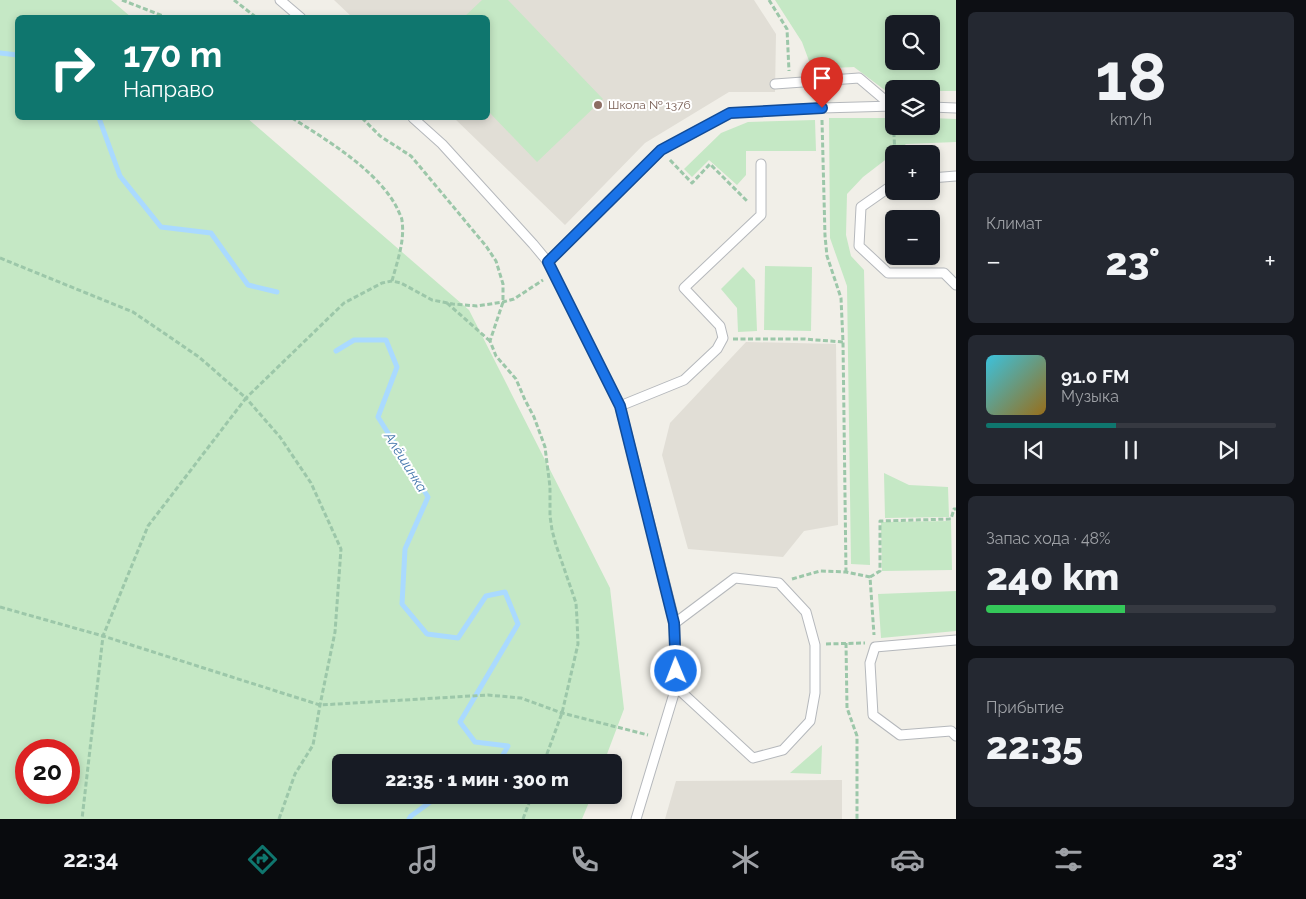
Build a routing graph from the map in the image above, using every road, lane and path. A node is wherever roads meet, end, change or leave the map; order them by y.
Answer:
1 (122, 0) edge
2 (234, 0) edge
3 (280, 0) edge
4 (769, 0) edge
5 (160, 15) edge
6 (253, 15) edge
7 (298, 15) edge
8 (789, 82) junction
9 (775, 84) dead end
10 (885, 99) edge
11 (885, 106) edge
12 (940, 107) edge
13 (822, 108) junction
14 (956, 108) edge
15 (295, 120) edge
16 (364, 120) edge
17 (415, 120) edge
18 (661, 150) junction
19 (760, 164) dead end
20 (956, 176) edge
21 (940, 177) edge
22 (885, 190) edge
23 (761, 214) junction
24 (0, 258) edge
25 (548, 262) junction
26 (553, 272) junction
27 (392, 281) junction
28 (956, 285) edge
29 (503, 302) junction
30 (447, 303) junction
31 (722, 338) junction
32 (490, 341) junction
33 (843, 342) junction
34 (246, 398) junction
35 (620, 406) junction
36 (956, 509) edge
37 (846, 572) junction
38 (870, 577) junction
39 (779, 583) junction
40 (0, 607) edge
41 (674, 623) junction
42 (102, 636) junction
43 (956, 640) edge
44 (846, 643) junction
45 (832, 644) dead end
46 (875, 647) junction
47 (676, 688) junction
48 (320, 706) junction
49 (562, 713) junction
50 (956, 736) edge
51 (660, 738) junction
52 (547, 754) edge
53 (529, 804) edge
54 (82, 819) edge
55 (279, 819) edge
56 (523, 819) edge
57 (636, 819) edge
58 (857, 819) edge

1 - 5 path
2 - 6 path
3 - 7 lane
4 - 8 path
8 - 9 lane
8 - 10 lane
11 - 13 lane
12 - 14 lane
13 - 18 lane
13 - 33 path
15 - 27 path
16 - 29 path
17 - 25 lane
18 - 23 path
18 - 25 lane
19 - 23 lane
20 - 21 lane
22 - 28 lane
23 - 31 lane
24 - 34 path
25 - 26 lane
26 - 29 path
26 - 35 lane
27 - 30 path
27 - 34 path
29 - 30 path
29 - 32 path
30 - 32 path
31 - 33 path
31 - 35 lane
32 - 49 path
33 - 37 path
34 - 42 path
34 - 48 path
35 - 41 lane
36 - 38 path
37 - 38 path
37 - 39 path
38 - 46 path
39 - 41 lane
39 - 47 lane
40 - 42 path
41 - 47 lane
42 - 48 path
42 - 54 path
43 - 46 lane
44 - 45 path
44 - 46 path
44 - 58 path
46 - 50 lane
47 - 51 lane
48 - 49 path
48 - 55 path
49 - 51 path
49 - 52 path
51 - 57 lane
53 - 56 path

